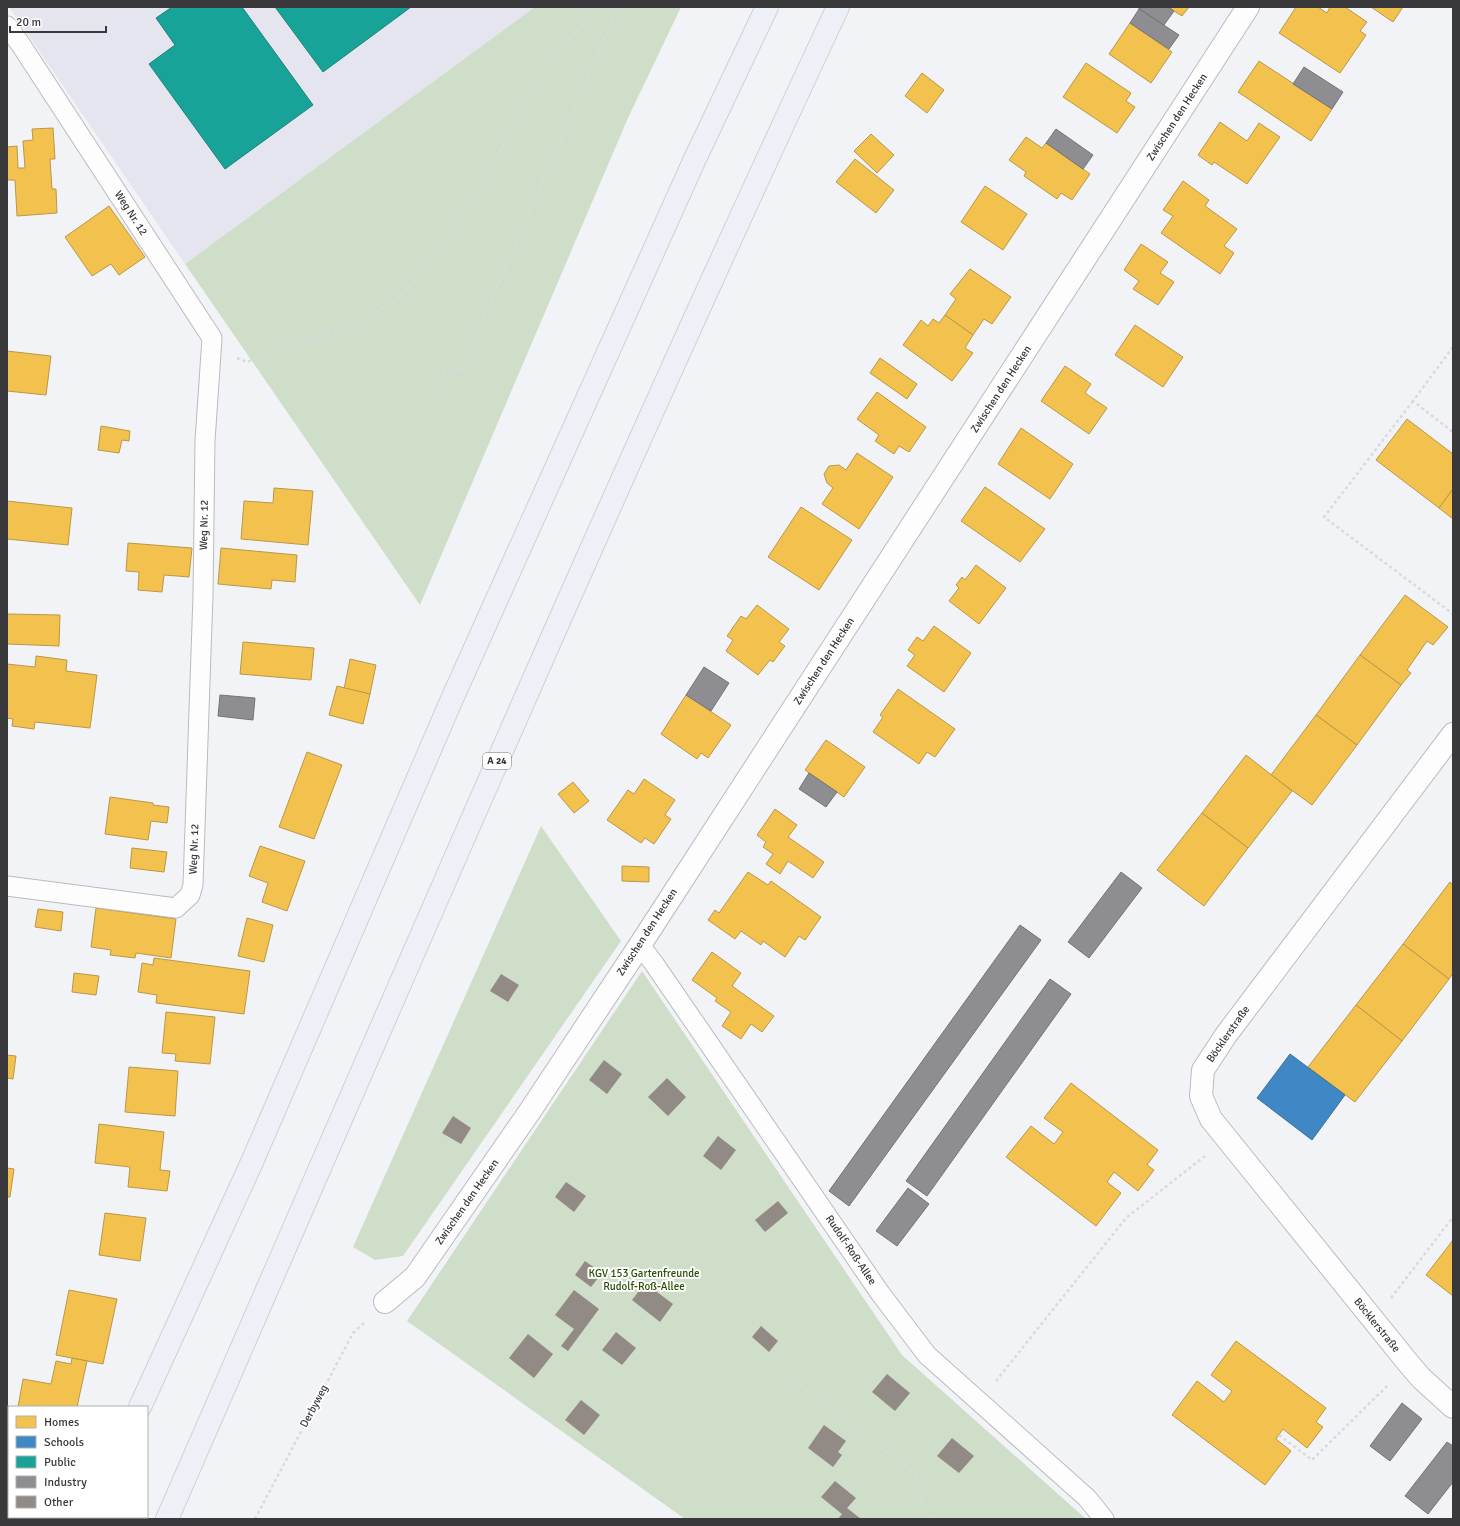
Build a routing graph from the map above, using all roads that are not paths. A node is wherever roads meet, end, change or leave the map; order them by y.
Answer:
1 (767, 7) edge
2 (838, 7) edge
3 (1248, 7) edge
4 (7, 26) edge
5 (1453, 734) edge
6 (7, 886) edge
7 (640, 945) junction
8 (385, 1302) road end
9 (140, 1406) edge
10 (1453, 1407) edge
11 (167, 1519) edge
12 (1104, 1519) edge

1 - 9 highway
2 - 11 highway, A 24
3 - 7 street, Zwischen den Hecken
4 - 6 lane, Weg Nr. 12
5 - 10 street, Böcklerstraße
7 - 8 street, Zwischen den Hecken
7 - 12 lane, Rudolf-Roß-Allee

